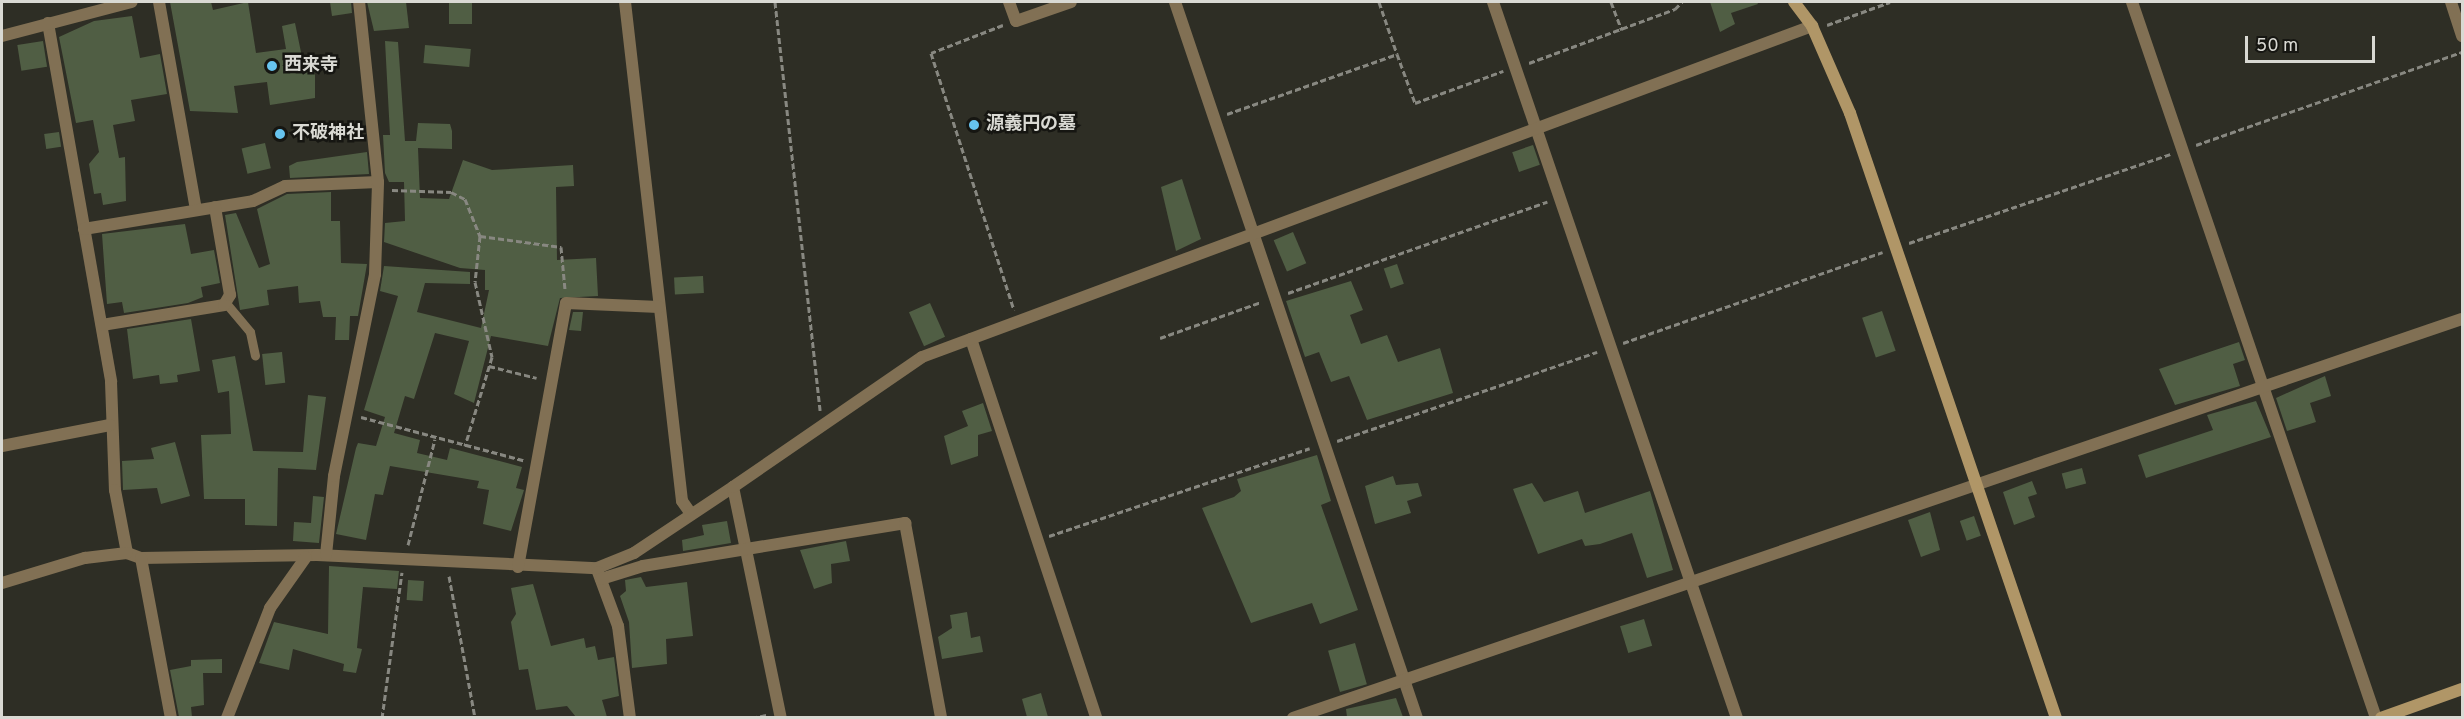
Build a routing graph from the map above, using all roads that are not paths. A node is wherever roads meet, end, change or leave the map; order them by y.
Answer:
1 (132, 2) edge
2 (159, 2) edge
3 (358, 2) edge
4 (625, 2) edge
5 (1010, 2) edge
6 (1071, 2) edge
7 (1175, 2) edge
8 (1493, 2) edge
9 (1794, 2) edge
10 (2132, 2) edge
11 (2451, 2) edge
12 (48, 23) junction
13 (1813, 28) junction
14 (2, 36) edge
15 (2463, 36) edge
16 (1538, 130) junction
17 (378, 186) junction
18 (214, 207) junction
19 (196, 210) junction
20 (84, 229) junction
21 (1254, 235) junction
22 (225, 302) junction
23 (659, 307) junction
24 (2463, 319) edge
25 (102, 325) junction
26 (971, 339) junction
27 (255, 355) dead end
28 (2265, 386) junction
29 (110, 425) junction
30 (2, 446) edge
31 (1979, 486) junction
32 (733, 487) junction
33 (691, 514) junction
34 (749, 549) junction
35 (127, 553) junction
36 (326, 555) junction
37 (306, 557) junction
38 (141, 558) junction
39 (518, 567) junction
40 (599, 574) junction
41 (2, 583) edge
42 (1691, 583) junction
43 (1404, 680) junction
44 (2463, 689) edge
45 (171, 717) edge
46 (227, 717) edge
47 (630, 717) edge
48 (781, 717) edge
49 (941, 717) edge
50 (1096, 717) edge
51 (1293, 717) edge
52 (1417, 717) edge
53 (1737, 717) edge
54 (2056, 717) edge
55 (2376, 717) edge
56 (2381, 717) edge

1 - 12 street
2 - 19 street
3 - 17 street
4 - 23 street
5 - 6 street
7 - 21 street
8 - 16 street
9 - 13 street
10 - 28 street
11 - 15 street
12 - 14 street
12 - 20 street
13 - 16 street
13 - 31 street
16 - 21 street
16 - 42 street
17 - 18 street
17 - 36 street
18 - 19 street
18 - 22 street
19 - 20 street
20 - 25 street
21 - 26 street
21 - 43 street
22 - 25 street
22 - 27 lane
23 - 33 street
23 - 39 street
24 - 28 street
25 - 29 street
26 - 32 street
26 - 50 street
28 - 31 street
28 - 55 street
29 - 30 street
29 - 35 street
31 - 42 street
31 - 54 street
32 - 33 street
32 - 34 street
33 - 40 street
34 - 40 street
34 - 48 street
34 - 49 street
35 - 38 street
35 - 41 street
36 - 37 street
36 - 39 street
37 - 38 street
37 - 46 street
38 - 45 street
39 - 40 street
40 - 47 street
42 - 43 street
42 - 53 street
43 - 51 street
43 - 52 street
44 - 56 street

